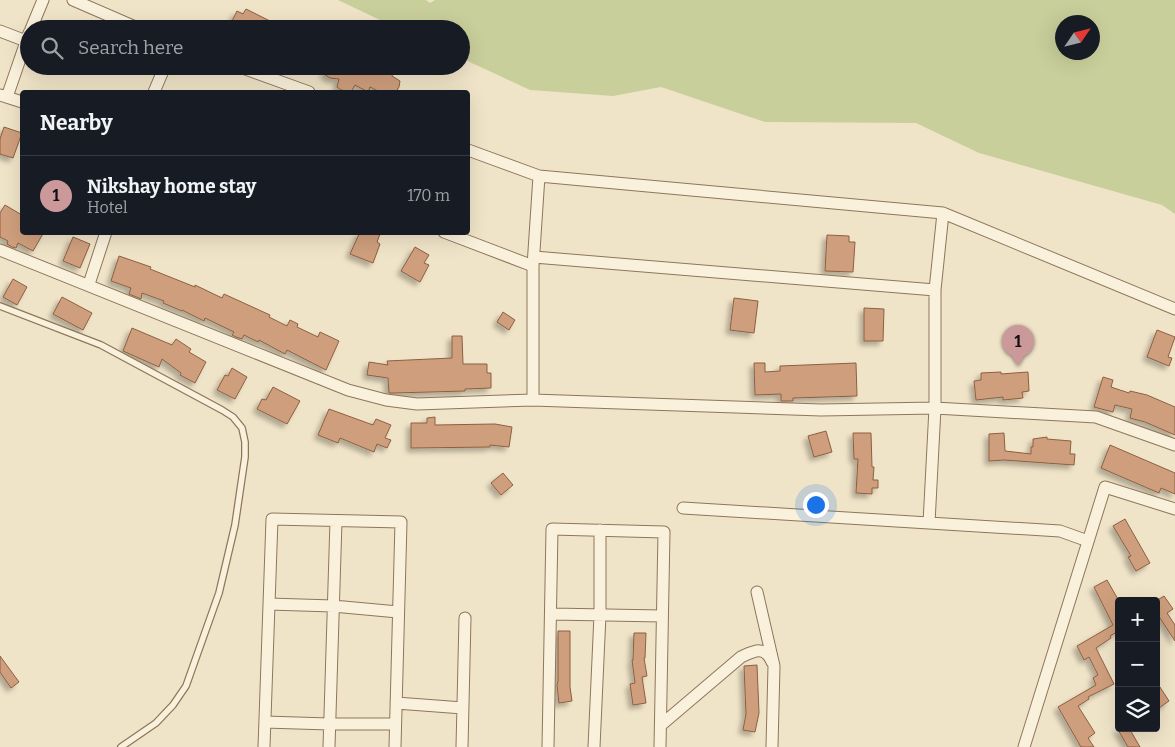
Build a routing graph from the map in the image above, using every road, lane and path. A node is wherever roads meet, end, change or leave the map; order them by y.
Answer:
1 (43, 0) edge
2 (72, 0) edge
3 (34, 20) edge
4 (119, 20) edge
5 (0, 31) edge
6 (20, 35) edge
7 (20, 54) edge
8 (161, 75) edge
9 (263, 75) edge
10 (155, 90) edge
11 (304, 90) edge
12 (3, 96) edge
13 (20, 101) edge
14 (470, 151) edge
15 (539, 176) junction
16 (943, 213) junction
17 (105, 235) edge
18 (453, 235) edge
19 (0, 250) edge
20 (534, 262) junction
21 (89, 284) junction
22 (934, 290) junction
23 (0, 306) edge
24 (1175, 309) edge
25 (533, 400) junction
26 (935, 408) junction
27 (1175, 446) edge
28 (683, 508) dead end
29 (1175, 509) edge
30 (336, 521) junction
31 (929, 523) junction
32 (600, 530) junction
33 (1088, 541) junction
34 (757, 592) dead end
35 (269, 604) junction
36 (333, 606) junction
37 (398, 612) junction
38 (551, 614) junction
39 (600, 615) junction
40 (662, 616) junction
41 (465, 618) dead end
42 (774, 666) junction
43 (396, 704) junction
44 (463, 708) junction
45 (265, 722) junction
46 (329, 724) junction
47 (395, 724) junction
48 (661, 725) junction
49 (121, 747) edge
50 (264, 747) edge
51 (329, 747) edge
52 (395, 747) edge
53 (462, 747) edge
54 (548, 747) edge
55 (594, 747) edge
56 (660, 747) edge
57 (772, 747) edge
58 (1024, 747) edge

1 - 3 street
2 - 4 street
5 - 6 street
7 - 12 street
8 - 10 street
9 - 11 street
12 - 13 street
14 - 15 street
15 - 16 street
15 - 20 street
16 - 22 street
16 - 24 street
17 - 21 street
18 - 20 street
19 - 21 street
20 - 22 street
20 - 25 street
21 - 25 street
22 - 26 street
23 - 49 lane
25 - 26 street
26 - 27 street
26 - 31 street
28 - 31 street
29 - 33 street
30 - 35 street
30 - 36 street
30 - 37 street
31 - 33 street
32 - 38 street
32 - 39 street
32 - 40 street
33 - 58 street
34 - 42 street
35 - 36 street
35 - 45 street
36 - 37 street
36 - 46 street
37 - 43 street
38 - 39 street
38 - 54 street
39 - 40 street
39 - 55 street
40 - 48 street
41 - 44 street
42 - 48 street
42 - 57 street
43 - 44 street
43 - 47 street
44 - 53 street
45 - 46 street
45 - 50 street
46 - 47 street
46 - 51 street
47 - 52 street
48 - 56 street

